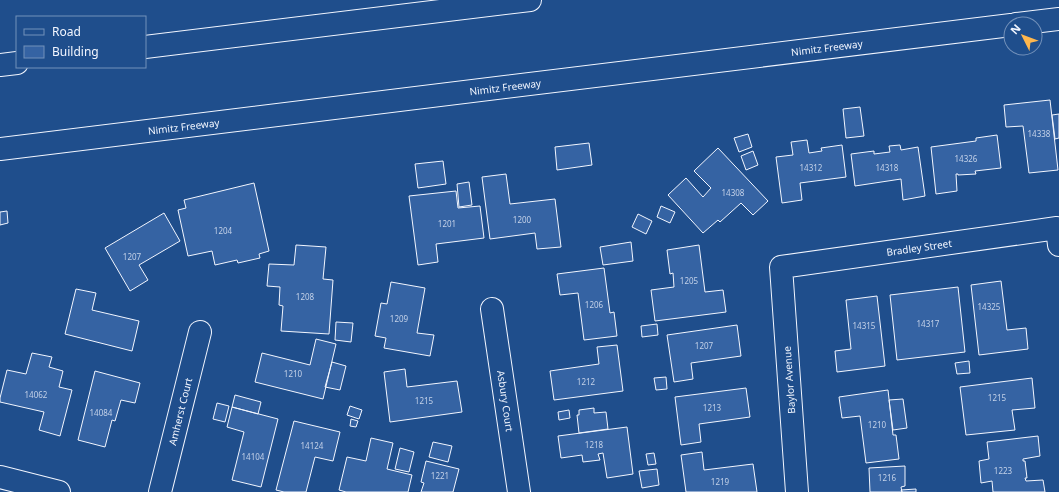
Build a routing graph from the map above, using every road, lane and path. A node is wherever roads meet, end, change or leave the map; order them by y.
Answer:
1 (530, 0) edge
2 (1059, 19) edge
3 (1043, 21) edge
4 (1003, 26) edge
5 (146, 47) edge
6 (16, 63) edge
7 (0, 65) edge
8 (0, 149) edge
9 (1058, 236) edge
10 (782, 267) joint
11 (492, 309) dead end
12 (200, 332) dead end
13 (0, 477) edge
14 (59, 492) edge
15 (160, 492) edge
16 (519, 492) edge
17 (797, 492) edge

1 - 5 main road
2 - 3 main road
4 - 8 main road, Nimitz Freeway
6 - 7 main road
9 - 10 main road, Bradley Street
10 - 17 main road, Baylor Avenue
11 - 16 main road, Asbury Court
12 - 15 main road, Amherst Court
13 - 14 main road

